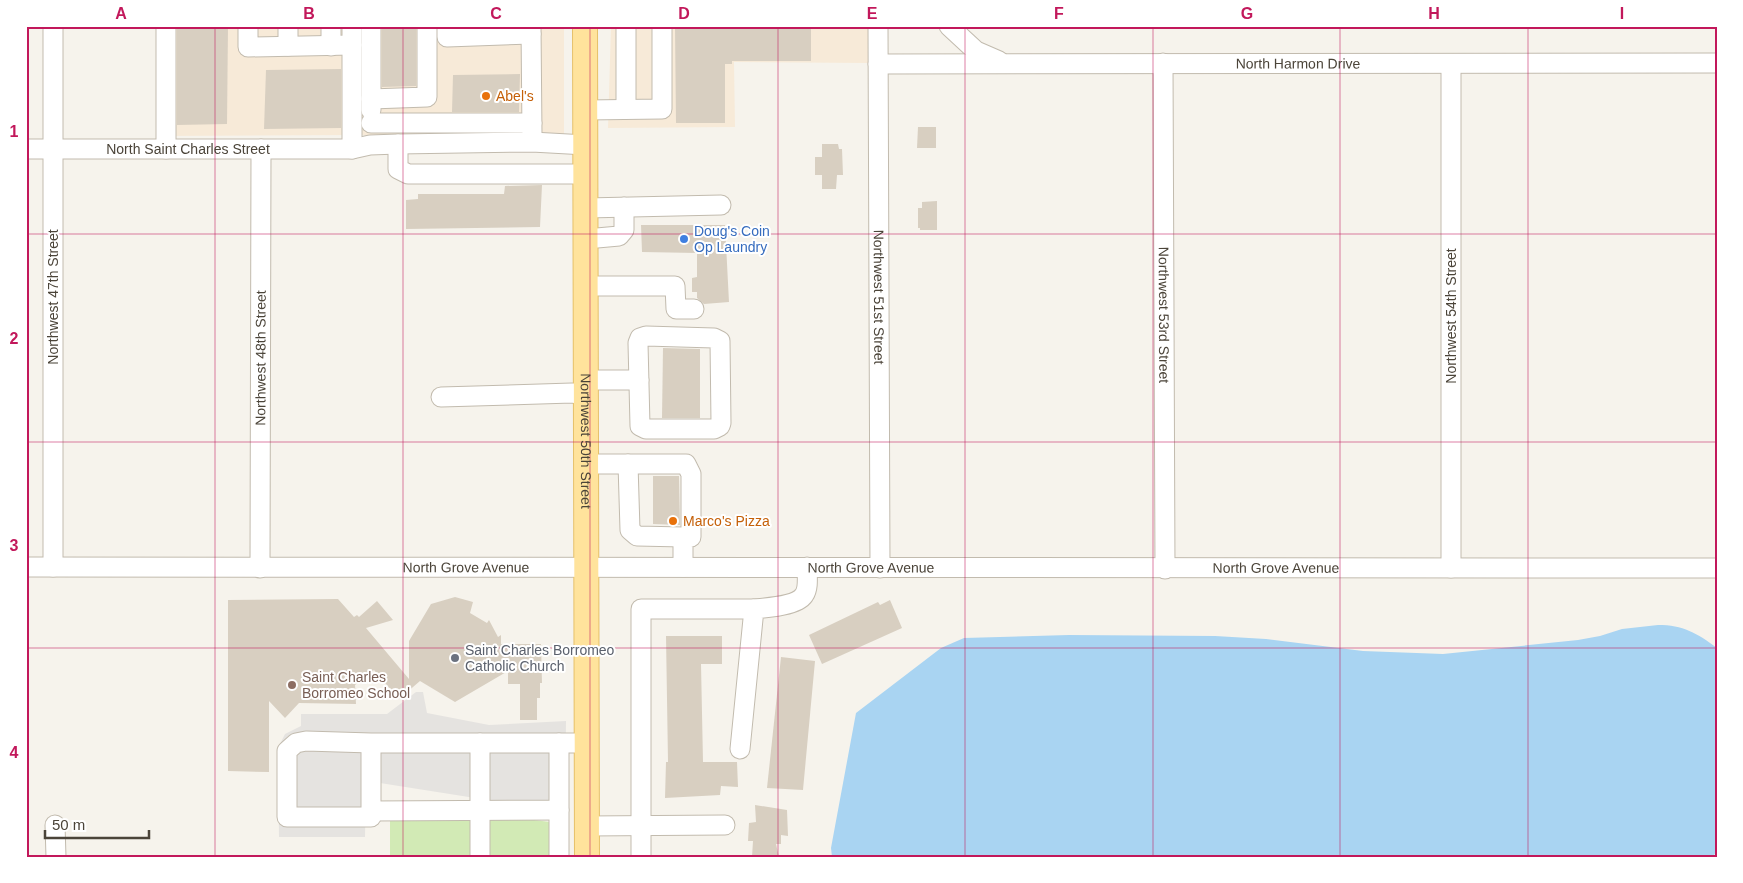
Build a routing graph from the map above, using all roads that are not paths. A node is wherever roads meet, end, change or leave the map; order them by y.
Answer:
1 (53, 26) edge
2 (166, 26) edge
3 (248, 26) edge
4 (288, 26) edge
5 (330, 26) edge
6 (352, 26) edge
7 (371, 26) edge
8 (427, 26) edge
9 (447, 26) edge
10 (585, 26) edge
11 (626, 26) edge
12 (662, 26) edge
13 (878, 26) edge
14 (949, 26) edge
15 (531, 30) edge
16 (352, 45) junction
17 (288, 46) junction
18 (331, 46) junction
19 (1164, 63) junction
20 (1717, 63) edge
21 (878, 64) junction
22 (1007, 64) junction
23 (1451, 64) junction
24 (371, 99) junction
25 (626, 109) junction
26 (586, 110) junction
27 (371, 123) junction
28 (532, 123) junction
29 (532, 142) junction
30 (398, 144) junction
31 (370, 145) junction
32 (586, 145) junction
33 (26, 149) edge
34 (166, 149) junction
35 (261, 149) junction
36 (352, 149) junction
37 (54, 150) junction
38 (586, 174) junction
39 (721, 205) dead end
40 (624, 207) junction
41 (586, 208) junction
42 (586, 239) junction
43 (586, 286) junction
44 (694, 309) dead end
45 (639, 380) junction
46 (586, 388) junction
47 (441, 396) dead end
48 (586, 464) junction
49 (628, 464) junction
50 (683, 537) junction
51 (26, 567) edge
52 (53, 567) junction
53 (260, 568) junction
54 (586, 568) junction
55 (682, 568) junction
56 (807, 568) junction
57 (880, 568) junction
58 (1451, 568) junction
59 (1717, 568) edge
60 (1165, 569) junction
61 (754, 608) junction
62 (371, 743) junction
63 (480, 743) junction
64 (560, 743) junction
65 (588, 743) junction
66 (740, 749) dead end
67 (559, 810) junction
68 (371, 811) junction
69 (480, 811) junction
70 (55, 825) dead end
71 (641, 825) junction
72 (725, 825) dead end
73 (587, 826) junction
74 (56, 857) edge
75 (480, 857) edge
76 (559, 857) edge
77 (587, 857) edge
78 (641, 857) edge

1 - 37 street, Northwest 47th Street
2 - 34 street
3 - 17 street
4 - 17 street
5 - 18 street
6 - 16 street
7 - 24 street
8 - 24 street
9 - 15 street
10 - 26 main road, Northwest 50th Street
11 - 25 street
12 - 25 street
13 - 21 street, Northwest 51st Street
14 - 22 street
15 - 28 street
16 - 18 street
16 - 36 street
17 - 18 street
19 - 22 street, North Harmon Drive
19 - 23 street, North Harmon Drive
19 - 60 street, Northwest 53rd Street
20 - 23 street, North Harmon Drive
21 - 22 street, North Harmon Drive
21 - 57 street, Northwest 51st Street
23 - 58 street, Northwest 54th Street
24 - 27 street
25 - 26 street
26 - 32 main road, Northwest 50th Street
27 - 28 street
27 - 31 street
28 - 29 street
29 - 30 street, North Saint Charles Street
29 - 32 street, North Saint Charles Street
30 - 31 street, North Saint Charles Street
30 - 38 street
31 - 36 street, North Saint Charles Street
32 - 38 main road, Northwest 50th Street
33 - 37 street, North Saint Charles Street
34 - 35 street, North Saint Charles Street
34 - 37 street, North Saint Charles Street
35 - 36 street, North Saint Charles Street
35 - 53 street, Northwest 48th Street
37 - 52 street, Northwest 47th Street
38 - 41 main road, Northwest 50th Street
39 - 40 street
40 - 41 street
40 - 42 street
41 - 42 main road, Northwest 50th Street
42 - 43 main road, Northwest 50th Street
43 - 44 street
43 - 46 main road, Northwest 50th Street
45 - 45 street
45 - 46 street
46 - 47 street
46 - 48 main road, Northwest 50th Street
48 - 49 street
48 - 54 main road, Northwest 50th Street
49 - 50 street
49 - 50 street
50 - 55 street
51 - 52 street, North Grove Avenue
52 - 53 street, North Grove Avenue
53 - 54 street, North Grove Avenue
54 - 55 street, North Grove Avenue
54 - 65 main road, Northwest 50th Street
55 - 56 street, North Grove Avenue
56 - 57 street, North Grove Avenue
56 - 61 street
57 - 60 street, North Grove Avenue
58 - 59 street, North Grove Avenue
58 - 60 street, North Grove Avenue
61 - 66 street
61 - 71 street
62 - 63 street
62 - 68 street
62 - 68 street
63 - 64 street
63 - 69 street
64 - 65 street
64 - 67 street
65 - 73 main road, Northwest 50th Street
67 - 69 street
67 - 76 street
68 - 69 street
69 - 75 street
70 - 74 street
71 - 72 street
71 - 73 street
71 - 78 street
73 - 77 main road, Northwest 50th Street

